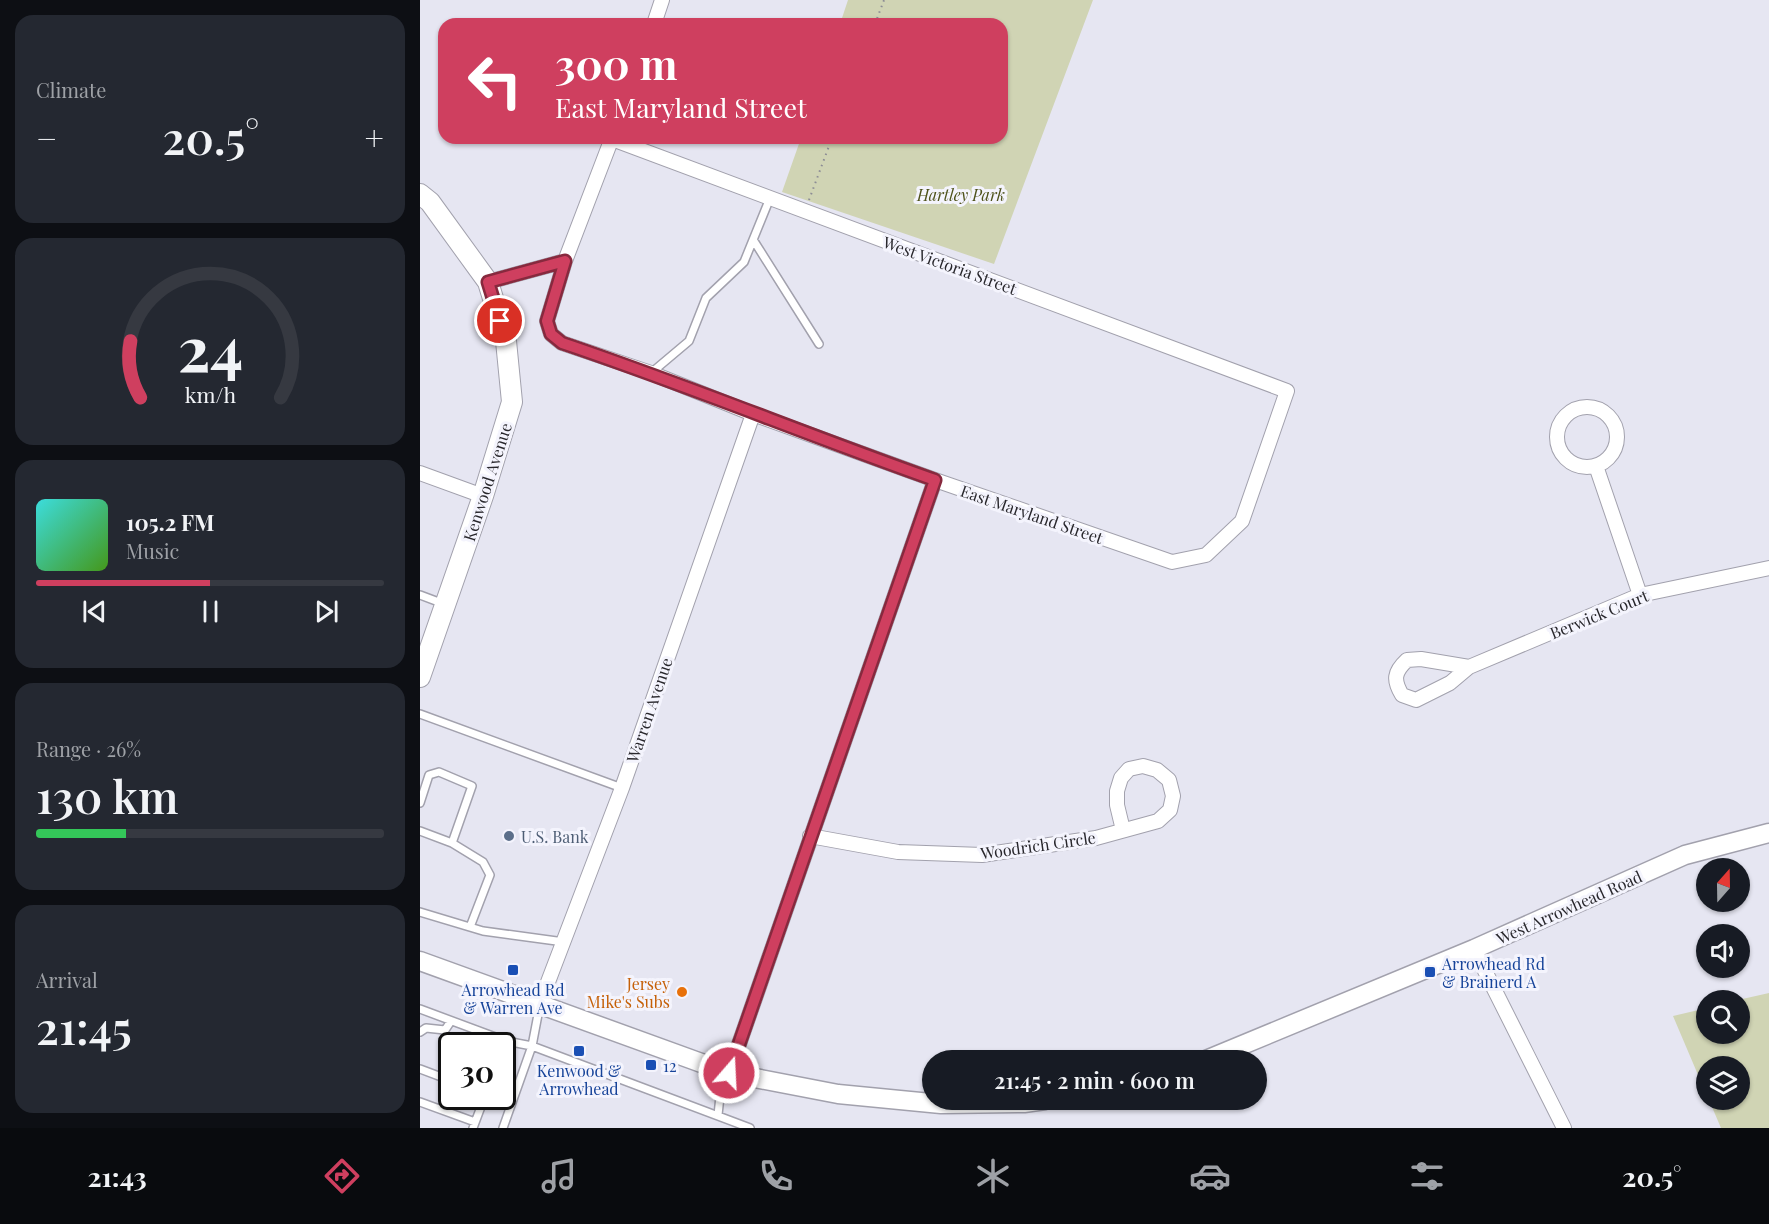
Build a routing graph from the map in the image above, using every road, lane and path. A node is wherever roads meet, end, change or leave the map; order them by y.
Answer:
1 (662, 0) edge
2 (884, 0) edge
3 (656, 18) edge
4 (877, 18) edge
5 (610, 144) edge
6 (628, 144) edge
7 (830, 144) edge
8 (420, 194) edge
9 (770, 198) junction
10 (805, 211) junction
11 (754, 241) junction
12 (565, 261) junction
13 (488, 282) junction
14 (819, 344) dead end
15 (651, 373) junction
16 (1287, 391) joint
17 (753, 414) junction
18 (1596, 466) junction
19 (420, 473) edge
20 (935, 480) junction
21 (483, 496) junction
22 (1769, 568) edge
23 (420, 595) edge
24 (1640, 595) junction
25 (447, 604) junction
26 (1469, 667) junction
27 (420, 677) edge
28 (420, 714) edge
29 (622, 788) junction
30 (420, 803) edge
31 (1123, 830) junction
32 (420, 831) edge
33 (1769, 833) edge
34 (810, 836) junction
35 (452, 843) junction
36 (420, 912) edge
37 (470, 927) junction
38 (564, 942) junction
39 (1474, 949) junction
40 (420, 961) edge
41 (540, 1003) junction
42 (420, 1009) edge
43 (451, 1021) junction
44 (420, 1032) edge
45 (481, 1032) edge
46 (516, 1043) edge
47 (532, 1046) junction
48 (1230, 1050) edge
49 (420, 1069) edge
50 (729, 1073) junction
51 (438, 1076) edge
52 (420, 1102) edge
53 (922, 1102) edge
54 (480, 1110) edge
55 (718, 1115) junction
56 (474, 1125) edge
57 (503, 1128) edge
58 (750, 1128) edge
59 (1564, 1128) edge

1 - 3 street
2 - 4 path
5 - 12 street
6 - 9 street, West Victoria Street
7 - 10 path
8 - 13 main road, Kenwood Avenue
9 - 10 street, West Victoria Street
9 - 11 lane
10 - 16 street, West Victoria Street
11 - 14 lane
11 - 15 lane
12 - 13 street
12 - 15 street, East Maryland Street
13 - 21 main road, Kenwood Avenue
15 - 17 street, East Maryland Street
16 - 20 street, East Maryland Street
17 - 20 street, East Maryland Street
17 - 29 street, Warren Avenue
18 - 18 street
18 - 24 street
19 - 21 street
20 - 34 street
21 - 25 main road, Kenwood Avenue
22 - 24 street, Berwick Court
23 - 25 lane
24 - 26 street, Berwick Court
25 - 27 main road, Kenwood Avenue
26 - 26 street, Berwick Court
28 - 29 lane
29 - 38 street, Warren Avenue
30 - 35 lane
31 - 31 street, Woodrich Circle
31 - 34 street, Woodrich Circle
32 - 35 lane
33 - 39 street, West Arrowhead Road
34 - 50 street
35 - 37 lane
36 - 37 lane
37 - 38 lane
38 - 41 street, Warren Avenue
39 - 48 street, West Arrowhead Road
39 - 59 street
40 - 41 street
41 - 47 lane
41 - 50 street
42 - 43 lane
43 - 44 lane
43 - 45 lane
46 - 47 lane
47 - 55 lane
47 - 57 lane
49 - 51 lane
50 - 53 street
50 - 55 lane
52 - 56 lane
54 - 56 lane
55 - 58 lane

